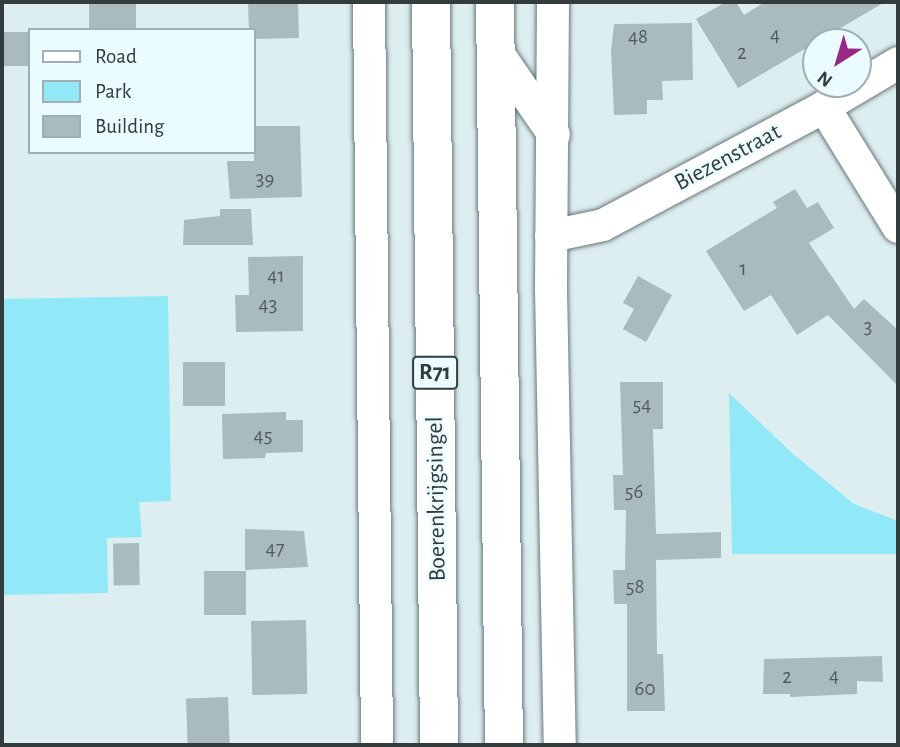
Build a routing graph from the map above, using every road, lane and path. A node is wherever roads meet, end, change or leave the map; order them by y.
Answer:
1 (369, 2) edge
2 (431, 2) edge
3 (495, 2) edge
4 (553, 2) edge
5 (495, 49) junction
6 (898, 63) edge
7 (824, 107) junction
8 (554, 135) junction
9 (898, 227) edge
10 (551, 236) junction
11 (377, 745) edge
12 (439, 745) edge
13 (503, 745) edge
14 (560, 745) edge

1 - 11 street
2 - 12 highway, Boerenkrijgsingel / R71
3 - 5 highway
4 - 8 street
5 - 8 street
5 - 13 highway
6 - 7 street, Biezenstraat
7 - 9 street
7 - 10 street, Biezenstraat
8 - 10 street
10 - 14 street

